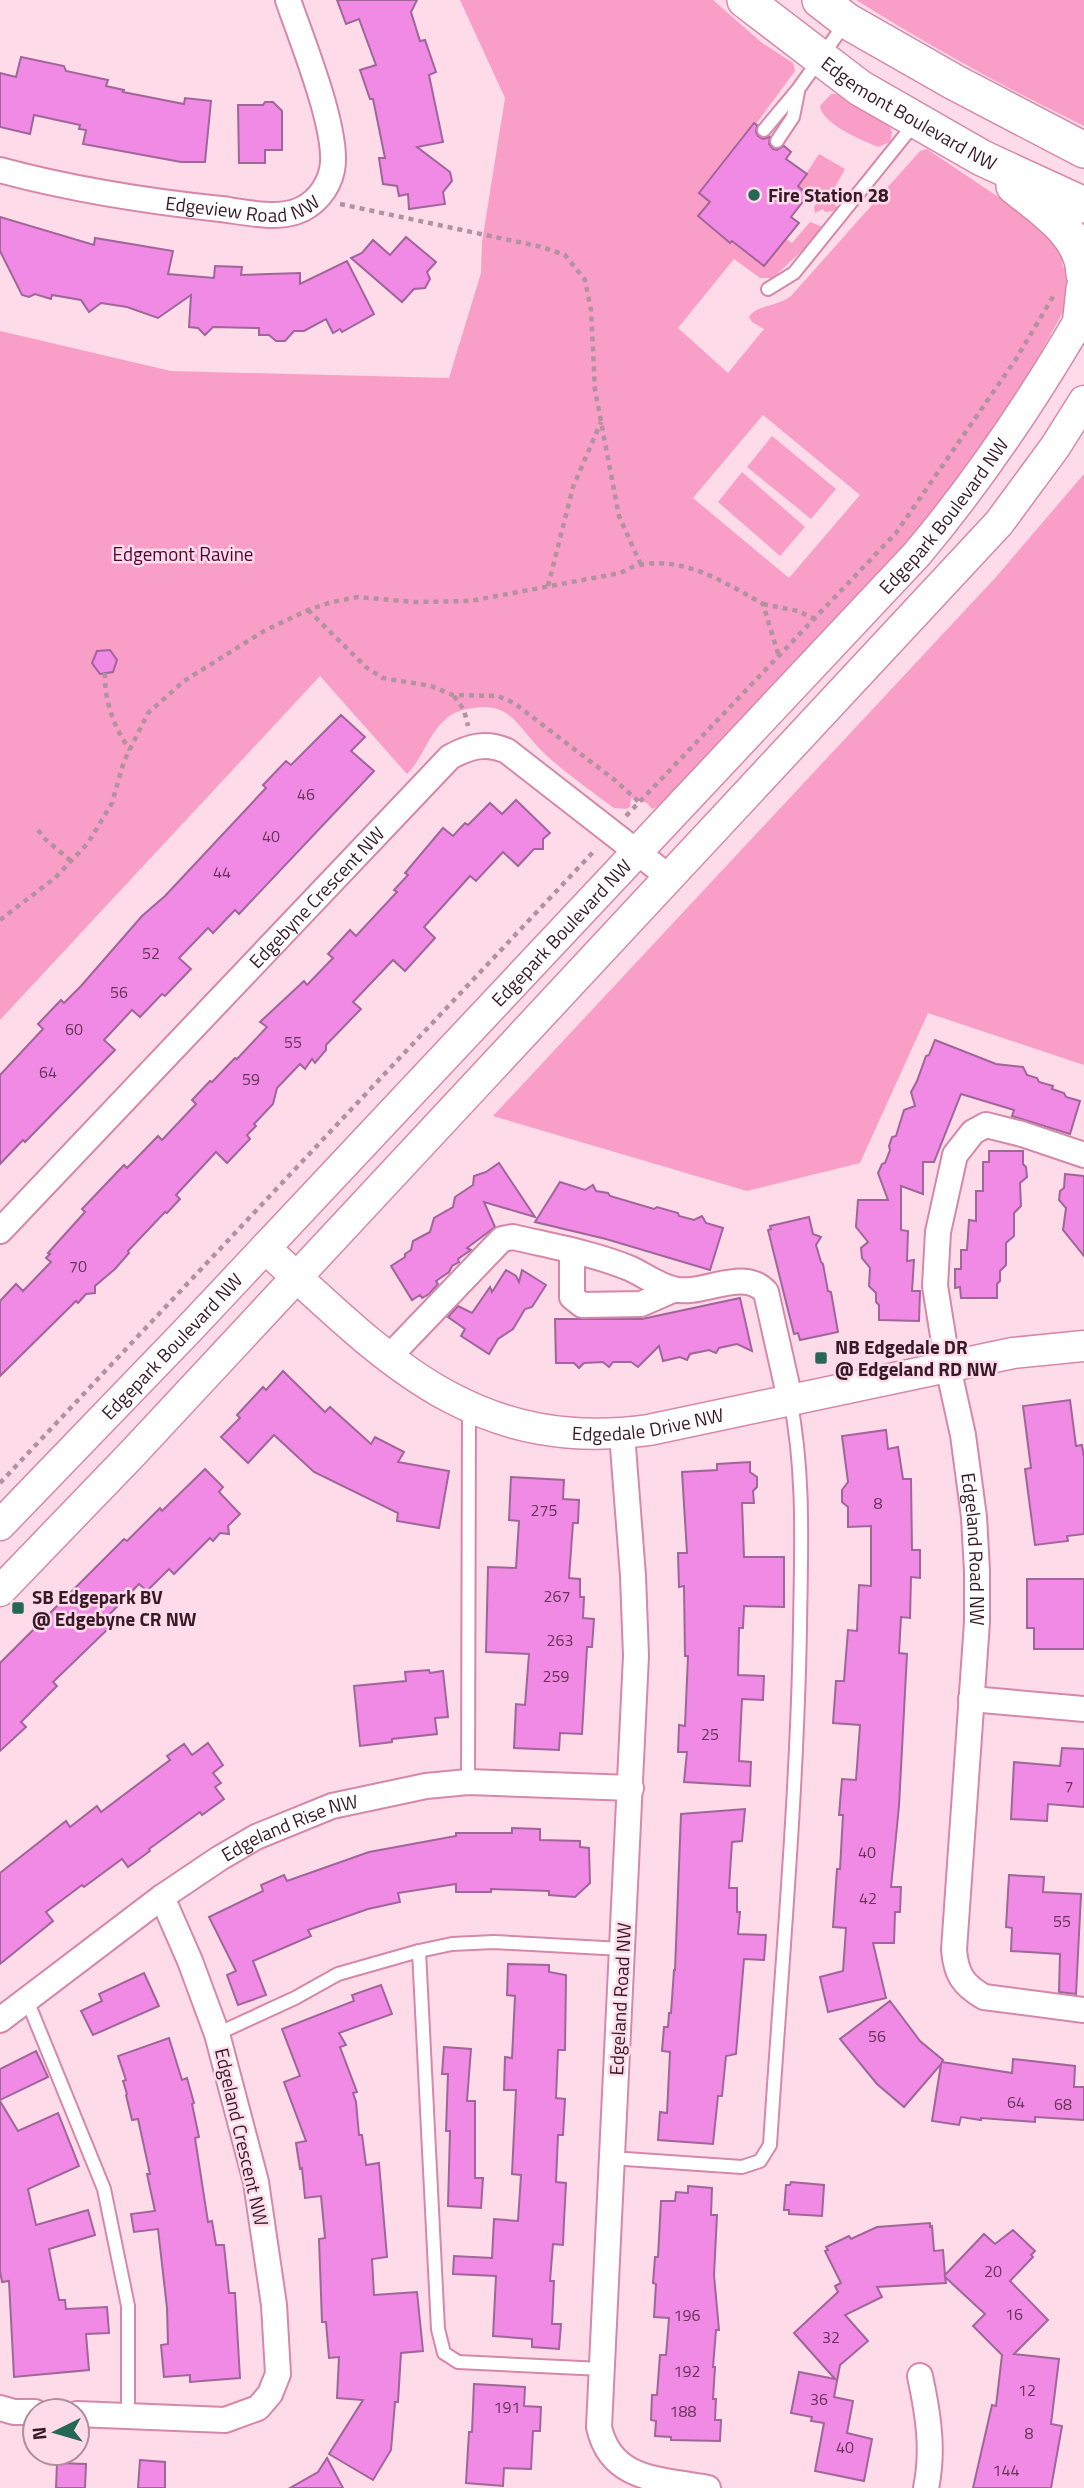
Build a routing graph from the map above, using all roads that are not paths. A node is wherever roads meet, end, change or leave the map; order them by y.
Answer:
1 (288, 0) edge
2 (745, 0) edge
3 (833, 11) edge
4 (820, 59) junction
5 (799, 88) junction
6 (918, 120) junction
7 (764, 130) dead end
8 (778, 141) dead end
9 (1084, 150) edge
10 (982, 158) junction
11 (0, 170) edge
12 (1084, 205) edge
13 (768, 289) dead end
14 (1078, 296) edge
15 (1084, 401) edge
16 (638, 853) junction
17 (669, 877) junction
18 (1084, 1155) edge
19 (0, 1231) edge
20 (265, 1248) junction
21 (572, 1252) junction
22 (296, 1277) junction
23 (673, 1290) junction
24 (1084, 1346) edge
25 (388, 1357) junction
26 (948, 1367) junction
27 (790, 1399) junction
28 (470, 1409) junction
29 (622, 1434) junction
30 (0, 1525) edge
31 (0, 1591) edge
32 (971, 1699) junction
33 (1084, 1709) edge
34 (468, 1782) junction
35 (631, 1788) junction
36 (162, 1897) junction
37 (622, 1949) junction
38 (419, 1951) junction
39 (27, 2000) junction
40 (1084, 2010) edge
41 (0, 2020) edge
42 (216, 2034) junction
43 (611, 2158) junction
44 (602, 2369) junction
45 (919, 2376) dead end
46 (0, 2408) edge
47 (21, 2412) edge
48 (91, 2414) edge
49 (128, 2415) junction
50 (708, 2488) edge
51 (926, 2488) edge

1 - 11 street, Edgeview Road NW
2 - 4 main road, Edgemont Boulevard NW
3 - 4 lane
3 - 9 main road
4 - 5 lane
4 - 6 main road, Edgemont Boulevard NW
5 - 7 lane
5 - 8 lane
6 - 10 main road, Edgemont Boulevard NW
6 - 13 lane
10 - 12 main road, Edgemont Boulevard NW
10 - 14 main road
14 - 16 street, Edgepark Boulevard NW
15 - 17 street, Edgepark Boulevard NW
16 - 17 street
16 - 19 street, Edgebyne Crescent NW
16 - 20 street, Edgepark Boulevard NW
17 - 22 street, Edgepark Boulevard NW
18 - 26 street, Edgeland Road NW
20 - 22 street, Edgedale Drive NW
20 - 30 street, Edgepark Boulevard NW
21 - 23 street
21 - 23 street
21 - 25 street
22 - 25 street, Edgedale Drive NW
22 - 31 street, Edgepark Boulevard NW
23 - 27 street
24 - 26 street, Edgedale Drive NW
25 - 28 street, Edgedale Drive NW
26 - 27 street, Edgedale Drive NW
26 - 32 street, Edgeland Road NW
27 - 29 street, Edgedale Drive NW
27 - 43 lane
28 - 29 street, Edgedale Drive NW
28 - 34 lane
29 - 35 street, Edgeland Road NW
32 - 33 street
32 - 40 street, Edgeland Road NW
34 - 35 street, Edgeland Rise NW
34 - 36 street, Edgeland Rise NW
35 - 37 street, Edgeland Road NW
36 - 39 street, Edgeland Rise NW
36 - 42 street, Edgeland Crescent NW
37 - 38 lane
37 - 43 street, Edgeland Road NW
38 - 42 lane
38 - 44 lane
39 - 41 street, Edgeland Rise NW
39 - 49 lane
42 - 49 street, Edgeland Crescent NW
43 - 44 street, Edgeland Road NW
44 - 50 street, Edgeland Road NW
45 - 51 street
46 - 47 street
48 - 49 street, Edgeland Crescent NW

